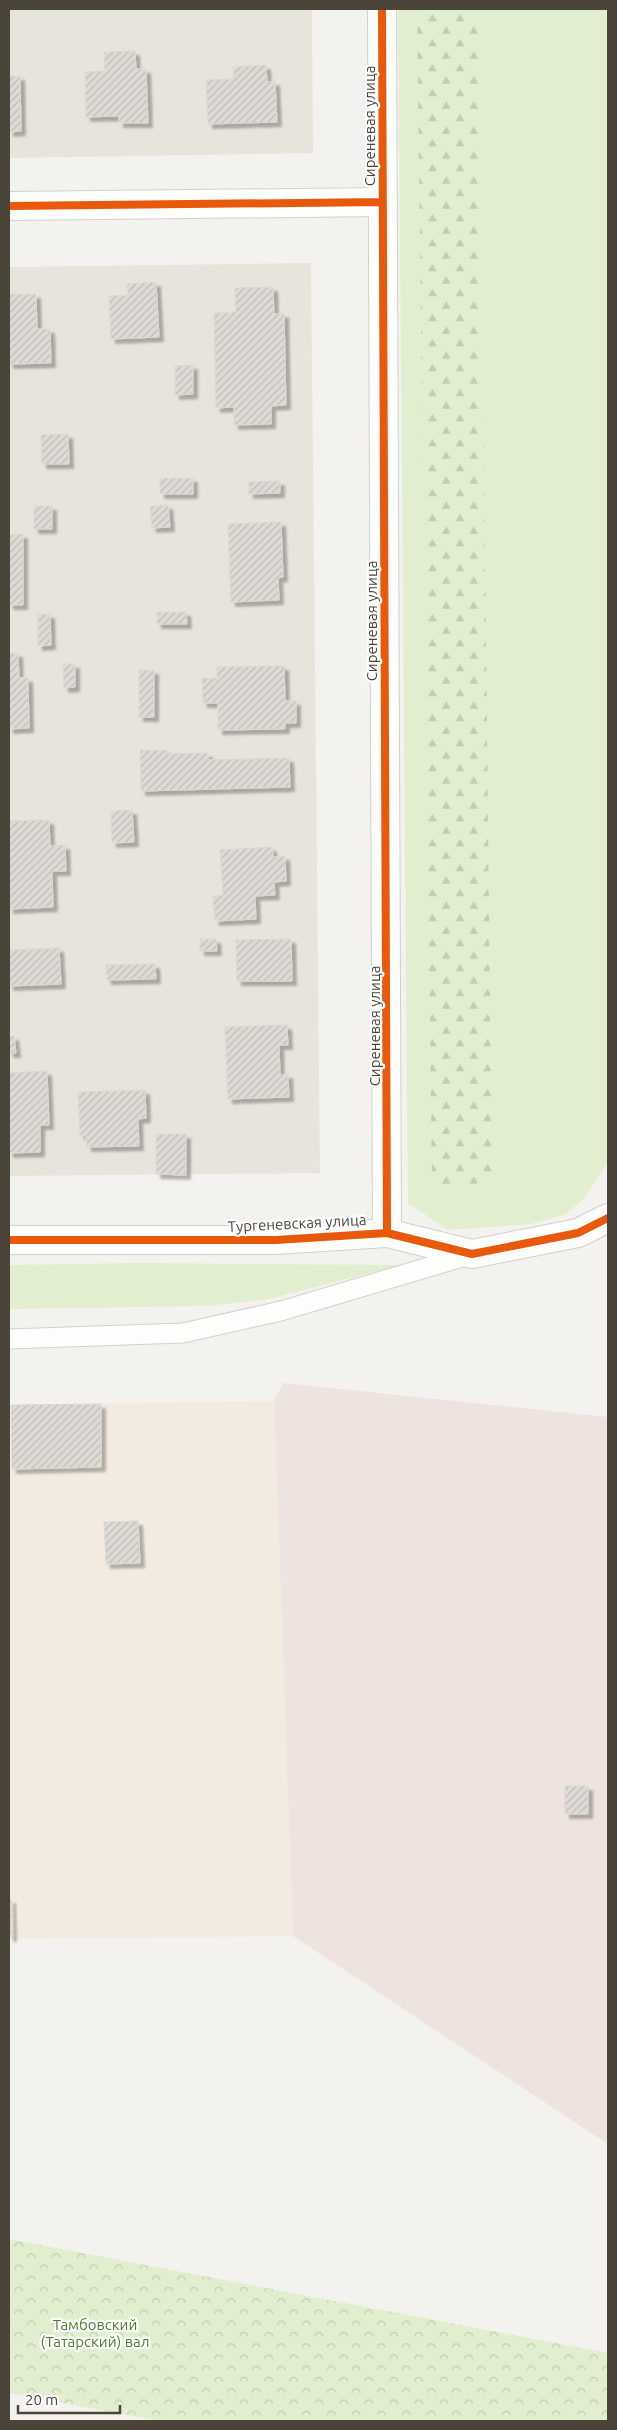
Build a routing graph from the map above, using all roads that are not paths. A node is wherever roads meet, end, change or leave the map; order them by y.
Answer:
1 (382, 9) edge
2 (383, 202) junction
3 (9, 206) edge
4 (608, 1218) edge
5 (387, 1233) junction
6 (9, 1240) edge
7 (472, 1254) junction
8 (9, 1339) edge

1 - 2 street, Сиреневая улица
2 - 3 street
2 - 5 street, Сиреневая улица
4 - 7 street, Тургеневская улица
5 - 6 street, Тургеневская улица
5 - 7 street, Тургеневская улица
7 - 8 lane

